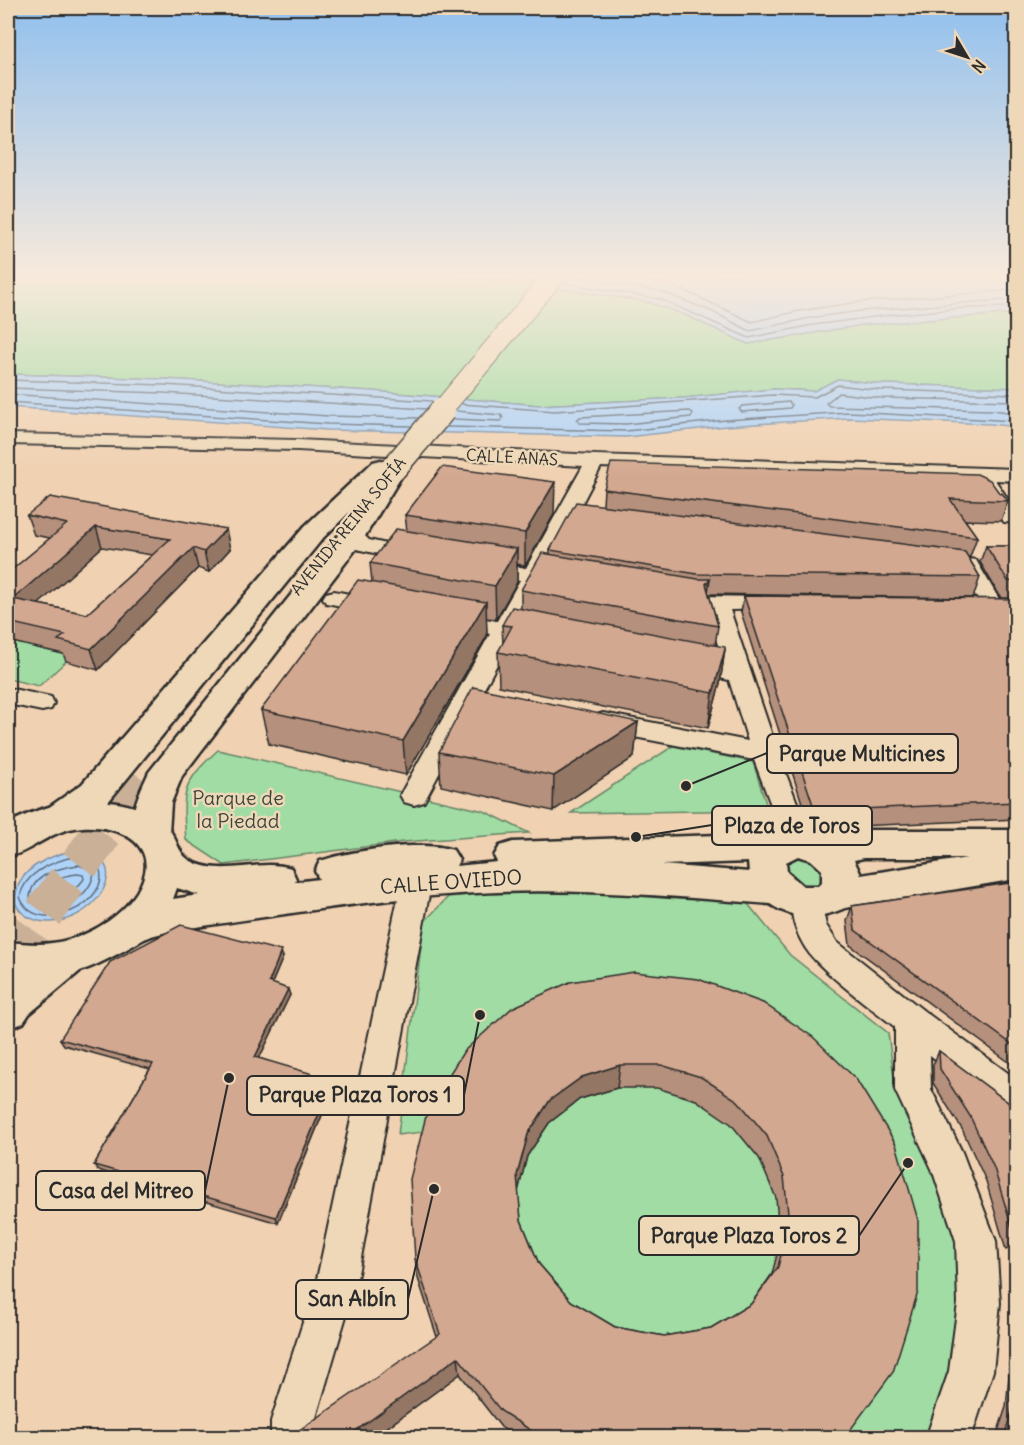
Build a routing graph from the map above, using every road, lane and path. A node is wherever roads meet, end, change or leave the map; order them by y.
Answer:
1 (487, 342) edge
2 (496, 342) edge
3 (8, 439) edge
4 (595, 461) junction
5 (387, 468) junction
6 (982, 474) junction
7 (1017, 475) edge
8 (568, 512) junction
9 (591, 515) edge
10 (1011, 518) dead end
11 (353, 535) junction
12 (430, 559) edge
13 (933, 560) edge
14 (465, 564) edge
15 (533, 576) junction
16 (579, 584) edge
17 (660, 597) edge
18 (334, 598) dead end
19 (716, 603) junction
20 (796, 604) edge
21 (969, 606) edge
22 (992, 606) junction
23 (1017, 607) edge
24 (394, 609) edge
25 (429, 616) edge
26 (504, 630) junction
27 (563, 641) edge
28 (668, 661) edge
29 (738, 674) junction
30 (8, 696) edge
31 (42, 704) dead end
32 (585, 718) edge
33 (765, 753) junction
34 (137, 778) tunnel mouth
35 (414, 795) dead end
36 (61, 817) junction
37 (8, 843) edge
38 (1017, 844) edge
39 (800, 846) junction
40 (158, 848) junction
41 (1017, 865) edge
42 (416, 884) junction
43 (807, 895) junction
44 (128, 928) junction
45 (8, 959) edge
46 (65, 959) junction
47 (8, 1010) edge
48 (912, 1021) junction
49 (1017, 1100) edge
50 (293, 1437) edge
51 (948, 1437) edge

1 - 5 main road, AVENIDA REINA SOFÍA
2 - 5 main road, AVENIDA REINA SOFÍA, bridge
3 - 4 street, CALLE ANAS
4 - 6 street, CALLE ANAS
4 - 8 street
5 - 11 main road
5 - 34 main road, AVENIDA REINA SOFÍA
5 - 36 main road
6 - 7 street, CALLE ANAS
6 - 10 street
8 - 9 street
8 - 15 street
11 - 12 street
11 - 40 main road
13 - 22 street
14 - 15 street
15 - 16 street
15 - 26 street
17 - 19 street
18 - 24 street
19 - 20 street
19 - 29 street
21 - 22 street
22 - 23 street
25 - 26 street
26 - 27 street
26 - 35 street
28 - 29 street
29 - 33 street
30 - 31 street
32 - 33 street
33 - 39 street
36 - 37 main road
36 - 40 main road, CALLE OVIEDO
38 - 39 main road, CALLE OVIEDO
39 - 40 main road, CALLE OVIEDO
39 - 43 main road
39 - 43 main road
40 - 44 main road
41 - 43 main road, CALLE OVIEDO
42 - 43 main road, CALLE OVIEDO
42 - 44 main road, CALLE OVIEDO
42 - 50 street
43 - 48 street
44 - 46 main road
45 - 46 main road
46 - 47 main road
48 - 49 street
48 - 51 street

